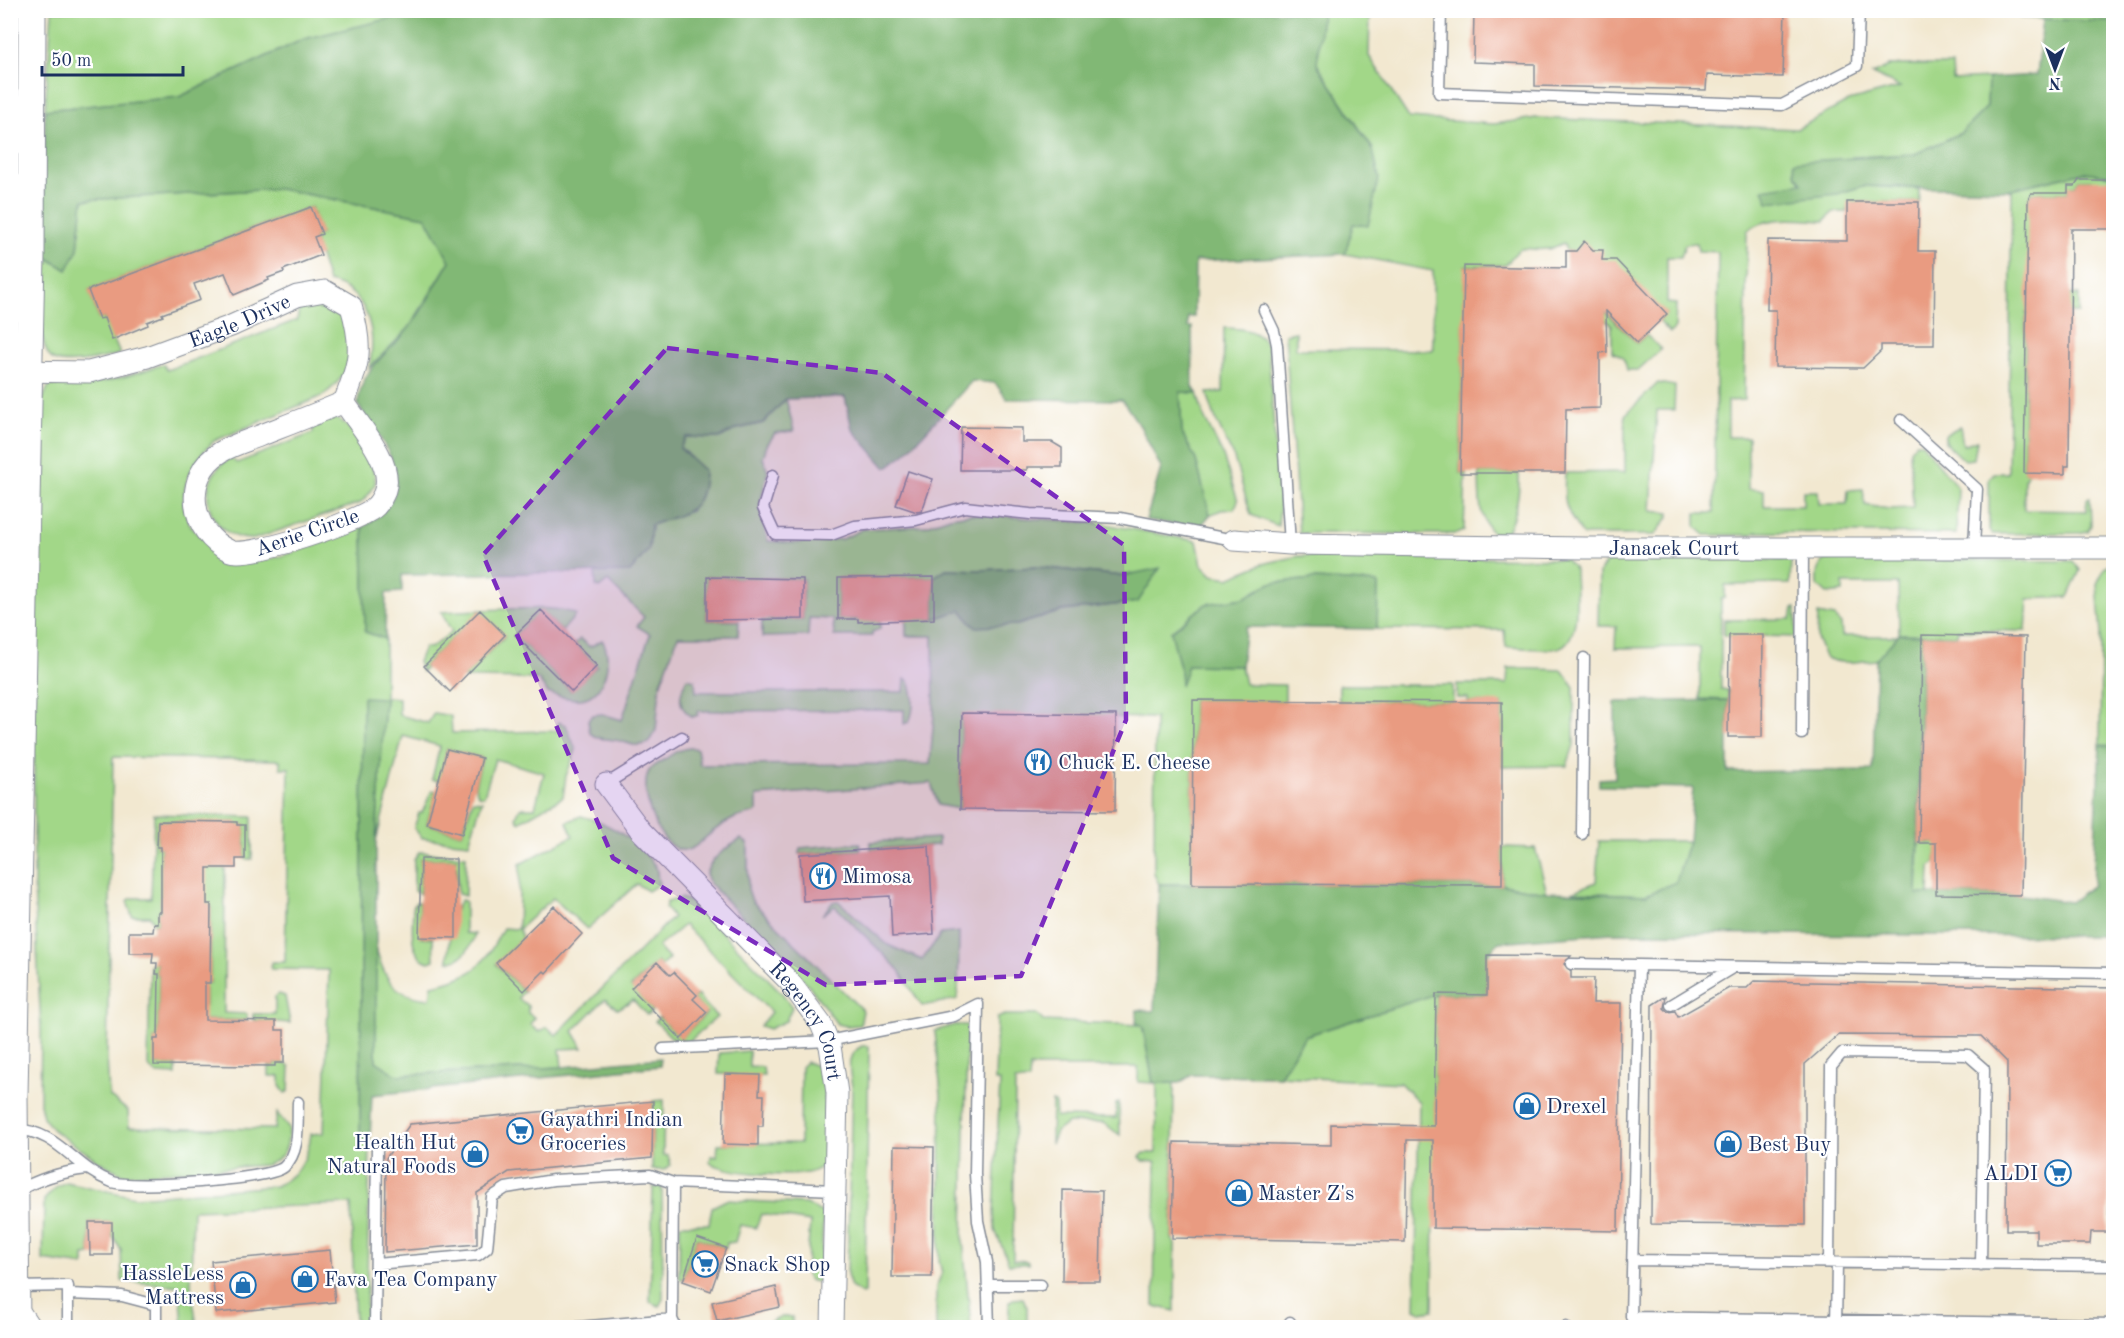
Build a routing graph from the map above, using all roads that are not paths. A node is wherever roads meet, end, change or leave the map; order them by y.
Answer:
1 (32, 10) edge
2 (1441, 10) edge
3 (1859, 10) edge
4 (1264, 310) dead end
5 (19, 371) edge
6 (344, 402) junction
7 (1901, 420) dead end
8 (773, 475) dead end
9 (1234, 540) joint
10 (1290, 544) junction
11 (1803, 547) junction
12 (1974, 547) junction
13 (2114, 548) edge
14 (1584, 658) dead end
15 (1802, 734) dead end
16 (682, 737) dead end
17 (606, 784) joint
18 (1582, 834) dead end
19 (1571, 964) dead end
20 (1639, 965) junction
21 (1735, 967) junction
22 (2114, 973) edge
23 (1671, 1005) dead end
24 (828, 1041) junction
25 (663, 1049) dead end
26 (13, 1053) edge
27 (12, 1094) edge
28 (298, 1102) dead end
29 (12, 1129) edge
30 (377, 1144) dead end
31 (87, 1169) junction
32 (673, 1183) junction
33 (834, 1190) junction
34 (15, 1192) junction
35 (1632, 1260) junction
36 (1833, 1263) junction
37 (376, 1264) junction
38 (1981, 1264) junction
39 (2114, 1266) edge
40 (988, 1285) junction
41 (1041, 1285) dead end
42 (69, 1294) junction
43 (17, 1315) edge
44 (674, 1323) edge
45 (1836, 1324) edge
46 (2114, 1324) edge
47 (68, 1328) edge
48 (156, 1328) edge
49 (375, 1328) edge
50 (566, 1328) edge
51 (832, 1328) edge
52 (989, 1328) edge

1 - 5 street
2 - 3 lane
4 - 10 lane
5 - 6 street, Eagle Drive
5 - 26 street
6 - 6 street, Aerie Circle
7 - 12 lane
8 - 9 lane
9 - 10 street, Janacek Court
10 - 11 street, Janacek Court
11 - 12 street, Janacek Court
11 - 15 lane
12 - 13 street, Janacek Court
14 - 18 lane
16 - 17 lane
17 - 24 street, Regency Court
19 - 20 lane
20 - 21 lane
20 - 35 lane
21 - 22 lane
21 - 23 lane
24 - 25 lane
24 - 33 street, Regency Court
24 - 40 lane
26 - 27 street
27 - 29 street
28 - 31 lane
29 - 31 lane
29 - 34 street
30 - 37 lane
31 - 34 lane
32 - 33 lane
32 - 37 lane
32 - 44 lane
33 - 51 street, Regency Court
34 - 43 street
35 - 36 lane
35 - 45 lane
36 - 38 lane
36 - 38 lane
36 - 45 lane
37 - 49 lane
38 - 39 lane
40 - 41 lane
40 - 52 lane
42 - 43 lane
42 - 47 lane
42 - 48 lane
44 - 50 lane
45 - 46 lane

